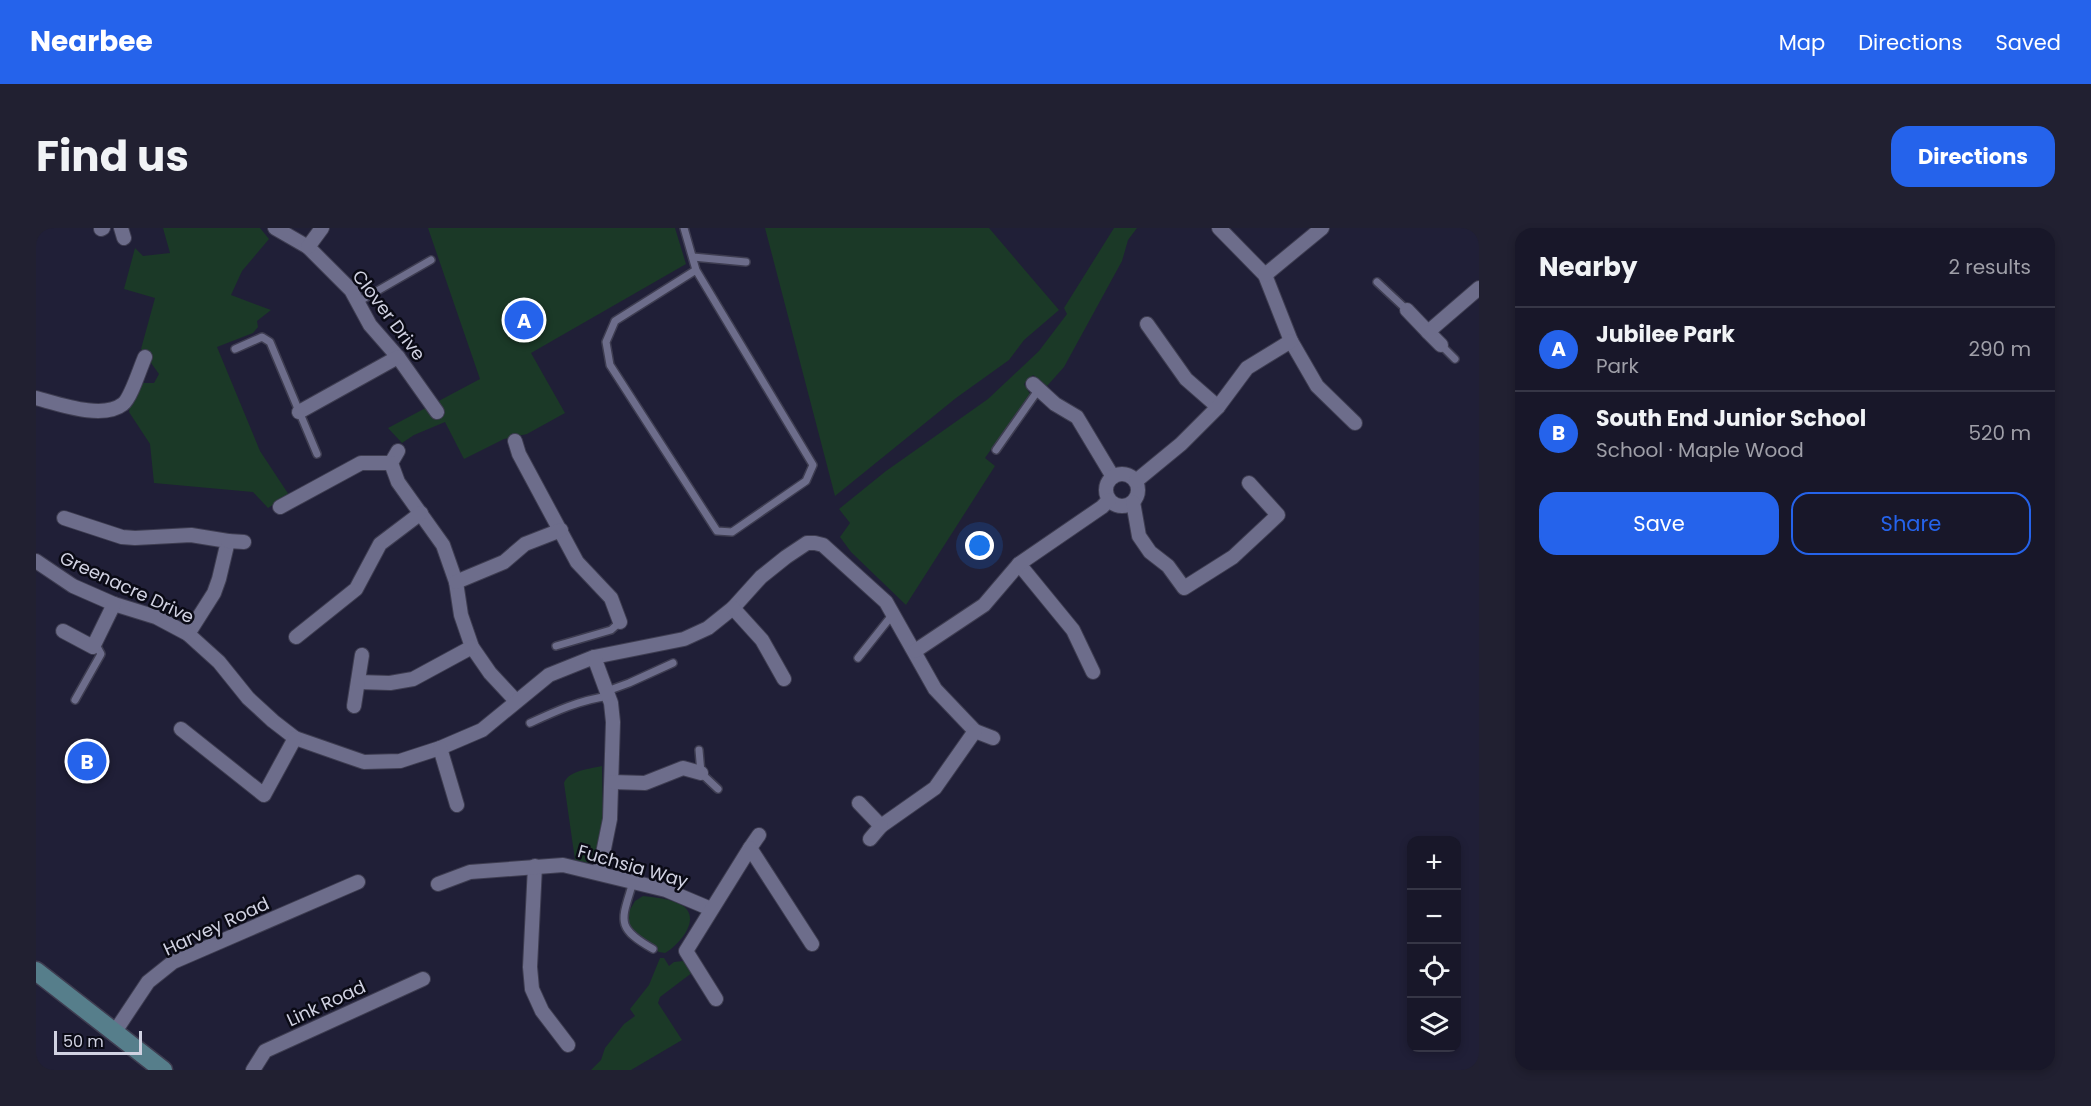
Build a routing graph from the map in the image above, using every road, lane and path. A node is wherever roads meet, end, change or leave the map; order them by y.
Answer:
1 (275, 228) edge
2 (322, 228) edge
3 (684, 228) edge
4 (1219, 228) edge
5 (1322, 228) edge
6 (308, 247) junction
7 (693, 257) junction
8 (431, 260) dead end
9 (746, 261) dead end
10 (696, 270) junction
11 (1265, 274) junction
12 (1377, 282) dead end
13 (1479, 288) edge
14 (358, 302) junction
15 (1407, 310) joint
16 (1148, 324) dead end
17 (1428, 332) junction
18 (1291, 341) junction
19 (1441, 345) joint
20 (235, 349) dead end
21 (145, 357) dead end
22 (398, 357) junction
23 (1455, 359) dead end
24 (1036, 386) joint
25 (36, 398) edge
26 (1218, 407) junction
27 (299, 412) junction
28 (437, 412) dead end
29 (1356, 423) dead end
30 (516, 441) dead end
31 (996, 450) dead end
32 (317, 454) dead end
33 (1113, 477) junction
34 (1136, 481) junction
35 (1249, 483) dead end
36 (1109, 500) junction
37 (1133, 502) junction
38 (280, 507) dead end
39 (421, 513) junction
40 (64, 518) dead end
41 (561, 530) junction
42 (228, 541) junction
43 (244, 542) dead end
44 (36, 561) edge
45 (1019, 564) junction
46 (456, 582) junction
47 (114, 604) junction
48 (733, 608) junction
49 (894, 614) junction
50 (620, 622) joint
51 (63, 631) dead end
52 (188, 634) junction
53 (296, 638) dead end
54 (95, 644) junction
55 (556, 646) dead end
56 (472, 647) junction
57 (915, 651) junction
58 (362, 655) dead end
59 (594, 657) junction
60 (858, 657) dead end
61 (672, 663) dead end
62 (1093, 672) dead end
63 (784, 679) dead end
64 (358, 682) junction
65 (608, 693) junction
66 (75, 700) dead end
67 (516, 701) junction
68 (354, 706) dead end
69 (530, 723) dead end
70 (181, 729) dead end
71 (975, 731) junction
72 (295, 738) junction
73 (993, 738) dead end
74 (440, 748) junction
75 (699, 750) dead end
76 (702, 773) junction
77 (612, 782) junction
78 (718, 789) dead end
79 (859, 803) dead end
80 (457, 805) dead end
81 (881, 826) junction
82 (759, 835) dead end
83 (870, 839) dead end
84 (750, 848) junction
85 (535, 866) junction
86 (599, 873) junction
87 (358, 882) dead end
88 (633, 882) junction
89 (438, 884) dead end
90 (711, 909) junction
91 (812, 944) dead end
92 (653, 949) dead end
93 (36, 971) edge
94 (423, 979) dead end
95 (716, 999) dead end
96 (114, 1033) junction
97 (568, 1045) dead end
98 (163, 1070) edge
99 (253, 1070) edge

1 - 6 street, Clover Drive
2 - 6 street
3 - 7 lane
4 - 11 street
5 - 11 street
6 - 14 street, Clover Drive
7 - 9 lane
7 - 10 lane
8 - 14 lane
10 - 10 lane
11 - 18 street
12 - 15 lane
13 - 17 street
14 - 22 street, Clover Drive
15 - 17 street
16 - 26 street
17 - 19 street
18 - 26 street
18 - 29 street
19 - 23 lane
20 - 27 lane
21 - 25 street
22 - 27 street
22 - 28 street, Clover Drive
24 - 31 lane
24 - 33 street
26 - 34 street
27 - 32 lane
30 - 41 street
33 - 34 street
33 - 36 street
34 - 37 street
35 - 37 street
36 - 37 street
36 - 45 street
38 - 39 street
39 - 46 street
39 - 53 street
40 - 42 street
41 - 46 street
41 - 50 street
42 - 43 street
42 - 52 street
44 - 47 street, Greenacre Drive
45 - 57 street
45 - 62 street
46 - 56 street
47 - 52 street, Greenacre Drive
47 - 54 street
48 - 49 street, Greenacre Drive
48 - 59 street, Greenacre Drive
48 - 63 street
49 - 57 street
49 - 60 lane
50 - 55 lane
51 - 54 street
52 - 72 street, Greenacre Drive
54 - 66 lane
56 - 64 street
56 - 67 street
57 - 71 street
58 - 64 street
59 - 65 street
59 - 67 street, Greenacre Drive
61 - 65 lane
64 - 68 street
65 - 69 lane
65 - 77 street
67 - 74 street, Greenacre Drive
70 - 72 street
71 - 73 street
71 - 81 street
72 - 74 street, Greenacre Drive
74 - 80 street
75 - 76 lane
76 - 77 street
76 - 78 lane
77 - 86 street
79 - 81 street
81 - 83 street
82 - 84 street
84 - 90 street
84 - 91 street
85 - 86 street, Fuchsia Way
85 - 89 street, Fuchsia Way
85 - 97 street
86 - 88 street, Fuchsia Way
87 - 96 street, Harvey Road
88 - 90 street, Fuchsia Way
88 - 92 lane
90 - 95 street
93 - 96 street
94 - 99 street, Link Road
96 - 98 street

